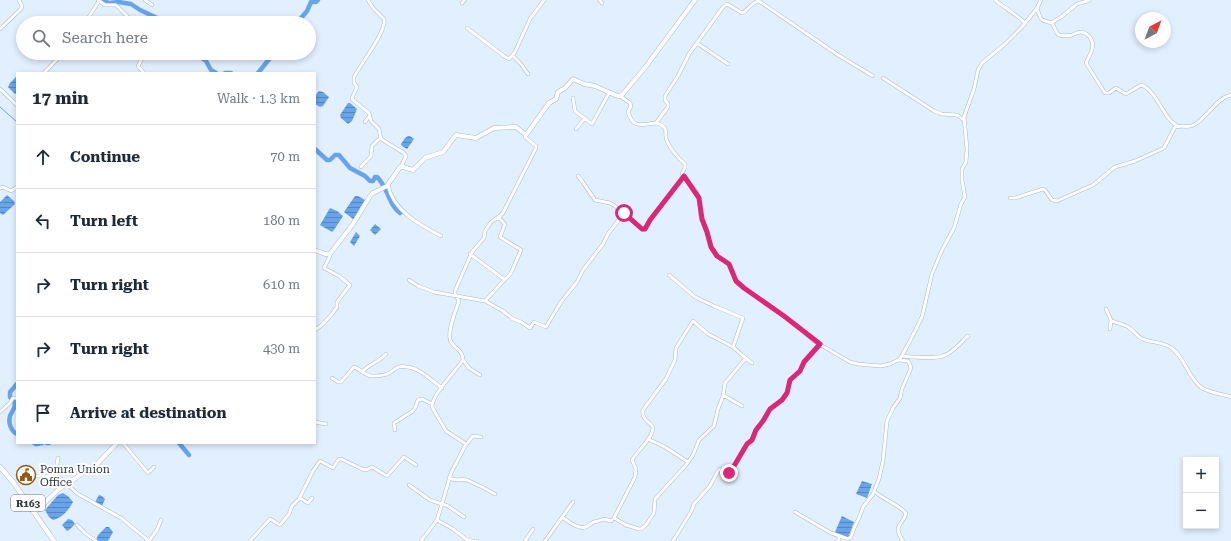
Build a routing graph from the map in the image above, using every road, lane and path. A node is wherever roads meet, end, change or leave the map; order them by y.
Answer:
1 (19, 0) edge
2 (145, 0) edge
3 (368, 0) edge
4 (544, 0) edge
5 (599, 0) edge
6 (695, 0) edge
7 (995, 0) edge
8 (1041, 0) edge
9 (1090, 0) edge
10 (99, 1) edge
11 (602, 3) dead end
12 (152, 5) dead end
13 (1037, 8) junction
14 (89, 16) edge
15 (127, 16) edge
16 (1025, 23) junction
17 (1051, 23) junction
18 (0, 28) edge
19 (467, 28) dead end
20 (697, 43) junction
21 (513, 56) junction
22 (56, 60) edge
23 (141, 60) edge
24 (728, 64) dead end
25 (45, 72) edge
26 (143, 72) edge
27 (528, 74) dead end
28 (873, 76) dead end
29 (883, 78) dead end
30 (0, 89) edge
31 (609, 93) junction
32 (1231, 95) edge
33 (620, 96) junction
34 (573, 98) dead end
35 (14, 102) edge
36 (369, 117) junction
37 (584, 118) junction
38 (964, 120) junction
39 (365, 122) dead end
40 (656, 123) junction
41 (1177, 126) junction
42 (576, 129) dead end
43 (526, 135) junction
44 (380, 138) junction
45 (361, 166) dead end
46 (401, 167) junction
47 (578, 176) dead end
48 (684, 176) junction
49 (386, 187) junction
50 (0, 188) edge
51 (16, 188) edge
52 (1010, 198) dead end
53 (624, 213) junction
54 (498, 217) junction
55 (441, 236) dead end
56 (316, 251) edge
57 (470, 254) junction
58 (330, 255) junction
59 (669, 275) dead end
60 (409, 280) dead end
61 (505, 280) junction
62 (456, 295) junction
63 (485, 301) junction
64 (1106, 309) dead end
65 (1111, 322) junction
66 (316, 329) edge
67 (1110, 329) dead end
68 (968, 336) dead end
69 (820, 344) junction
70 (733, 347) junction
71 (386, 354) dead end
72 (902, 356) junction
73 (746, 358) junction
74 (463, 360) junction
75 (899, 360) junction
76 (752, 363) dead end
77 (362, 372) junction
78 (480, 375) dead end
79 (332, 378) dead end
80 (442, 388) junction
81 (723, 395) junction
82 (1231, 397) edge
83 (15, 398) edge
84 (432, 404) junction
85 (742, 406) dead end
86 (0, 412) edge
87 (316, 422) edge
88 (326, 424) dead end
89 (395, 430) dead end
90 (481, 437) dead end
91 (648, 439) junction
92 (116, 444) edge
93 (124, 444) edge
94 (466, 444) junction
95 (58, 458) dead end
96 (688, 462) junction
97 (416, 464) dead end
98 (0, 467) edge
99 (154, 467) dead end
100 (25, 473) dead end
101 (55, 477) junction
102 (449, 478) junction
103 (67, 484) junction
104 (409, 485) dead end
105 (874, 491) junction
106 (495, 494) dead end
107 (312, 498) dead end
108 (299, 499) junction
109 (574, 502) dead end
110 (442, 504) junction
111 (34, 512) junction
112 (795, 512) dead end
113 (464, 517) dead end
114 (562, 517) junction
115 (614, 518) junction
116 (161, 520) dead end
117 (437, 520) junction
118 (76, 525) dead end
119 (533, 529) dead end
120 (840, 536) junction
121 (145, 537) junction
122 (142, 540) edge
123 (54, 541) edge
124 (96, 541) edge
125 (149, 541) edge
126 (250, 541) edge
127 (421, 541) edge
128 (471, 541) edge
129 (476, 541) edge
130 (525, 541) edge
131 (545, 541) edge
132 (673, 541) edge
133 (838, 541) edge
134 (903, 541) edge

1 - 18 street
2 - 12 street
3 - 36 street
4 - 21 street
5 - 11 street
6 - 33 street
7 - 16 street
8 - 13 street
9 - 17 street
10 - 14 street
10 - 15 street
13 - 16 street
13 - 17 street
16 - 38 street
17 - 41 street
19 - 21 street
20 - 24 street
20 - 28 street
20 - 40 street
21 - 27 street
22 - 25 street
23 - 26 street
29 - 38 street
30 - 35 street
31 - 33 street
31 - 37 street
31 - 43 street
32 - 41 street
33 - 40 street
34 - 37 street
36 - 39 street
36 - 44 street
37 - 42 street
38 - 72 street
40 - 48 street
41 - 52 street
43 - 46 street
43 - 54 street
44 - 45 street
44 - 46 street
46 - 49 street
47 - 53 street
48 - 53 street
48 - 69 street
49 - 55 street
49 - 58 street
50 - 51 street
53 - 63 street
54 - 57 street
54 - 61 street
56 - 58 street
57 - 61 street
57 - 62 street
58 - 66 street
59 - 70 street
60 - 62 street
61 - 63 street
62 - 63 street
62 - 74 street
64 - 65 street
65 - 67 street
65 - 82 street
68 - 72 street
69 - 75 street
69 - 132 street
70 - 73 street
70 - 91 street
71 - 77 street
72 - 75 street
73 - 76 street
73 - 81 street
74 - 78 street
74 - 80 street
75 - 105 street
77 - 79 street
77 - 80 street
80 - 84 street
81 - 85 street
81 - 96 street
83 - 86 street
84 - 89 street
84 - 94 street
87 - 88 street
90 - 94 street
91 - 96 street
91 - 115 street
92 - 103 street
93 - 99 street
94 - 102 street
95 - 101 street
96 - 115 street
97 - 108 street
98 - 111 main road, R163
100 - 101 street
101 - 103 street
102 - 106 street
102 - 110 street
103 - 111 street
103 - 121 street
104 - 110 street
105 - 120 street
105 - 134 street
107 - 108 street
108 - 126 street
109 - 114 street
110 - 113 street
110 - 117 street
111 - 123 main road, R163
112 - 120 street
114 - 115 street
114 - 131 street
116 - 125 street
117 - 127 street
117 - 128 street
118 - 124 street
119 - 130 street
120 - 133 street
121 - 122 street
121 - 125 street
128 - 129 street

